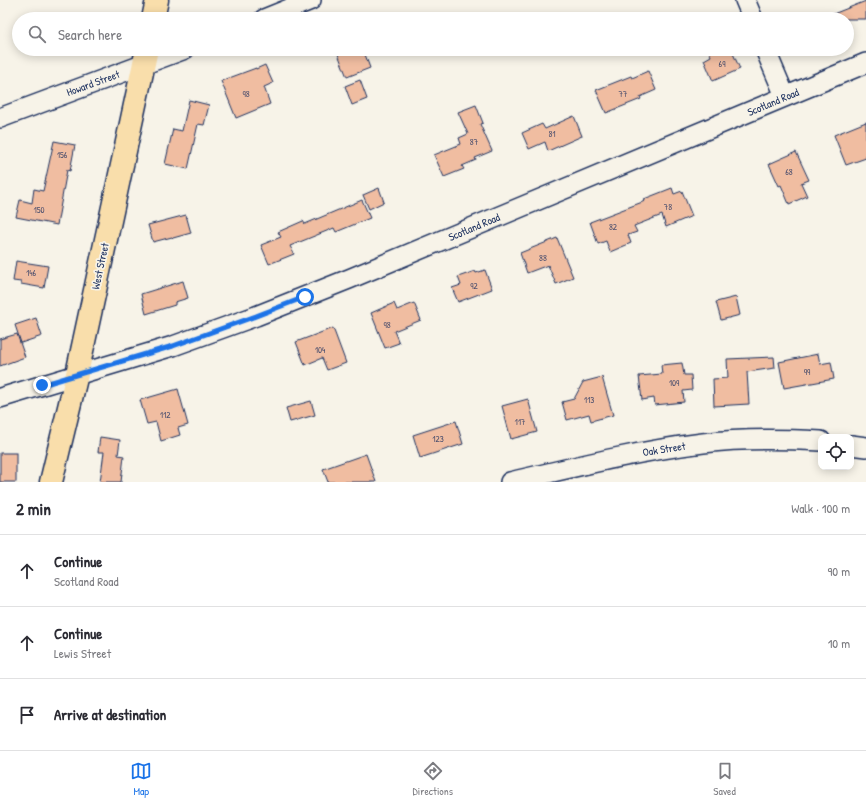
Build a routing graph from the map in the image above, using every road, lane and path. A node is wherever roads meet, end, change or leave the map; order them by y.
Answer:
1 (157, 0) edge
2 (311, 0) edge
3 (745, 0) edge
4 (154, 12) edge
5 (281, 12) edge
6 (750, 12) edge
7 (768, 56) edge
8 (145, 57) edge
9 (866, 63) edge
10 (785, 96) junction
11 (0, 118) edge
12 (76, 374) junction
13 (0, 398) edge
14 (818, 441) edge
15 (854, 445) edge
16 (866, 447) edge
17 (51, 482) edge
18 (510, 482) edge

1 - 4 main road
2 - 5 street
3 - 6 street
7 - 10 street
8 - 11 street, Howard Street
8 - 12 main road, West Street
9 - 10 street, Scotland Road
10 - 12 street, Scotland Road
12 - 13 street, Scotland Road
12 - 17 main road, West Street
14 - 18 street, Oak Street
15 - 16 street

